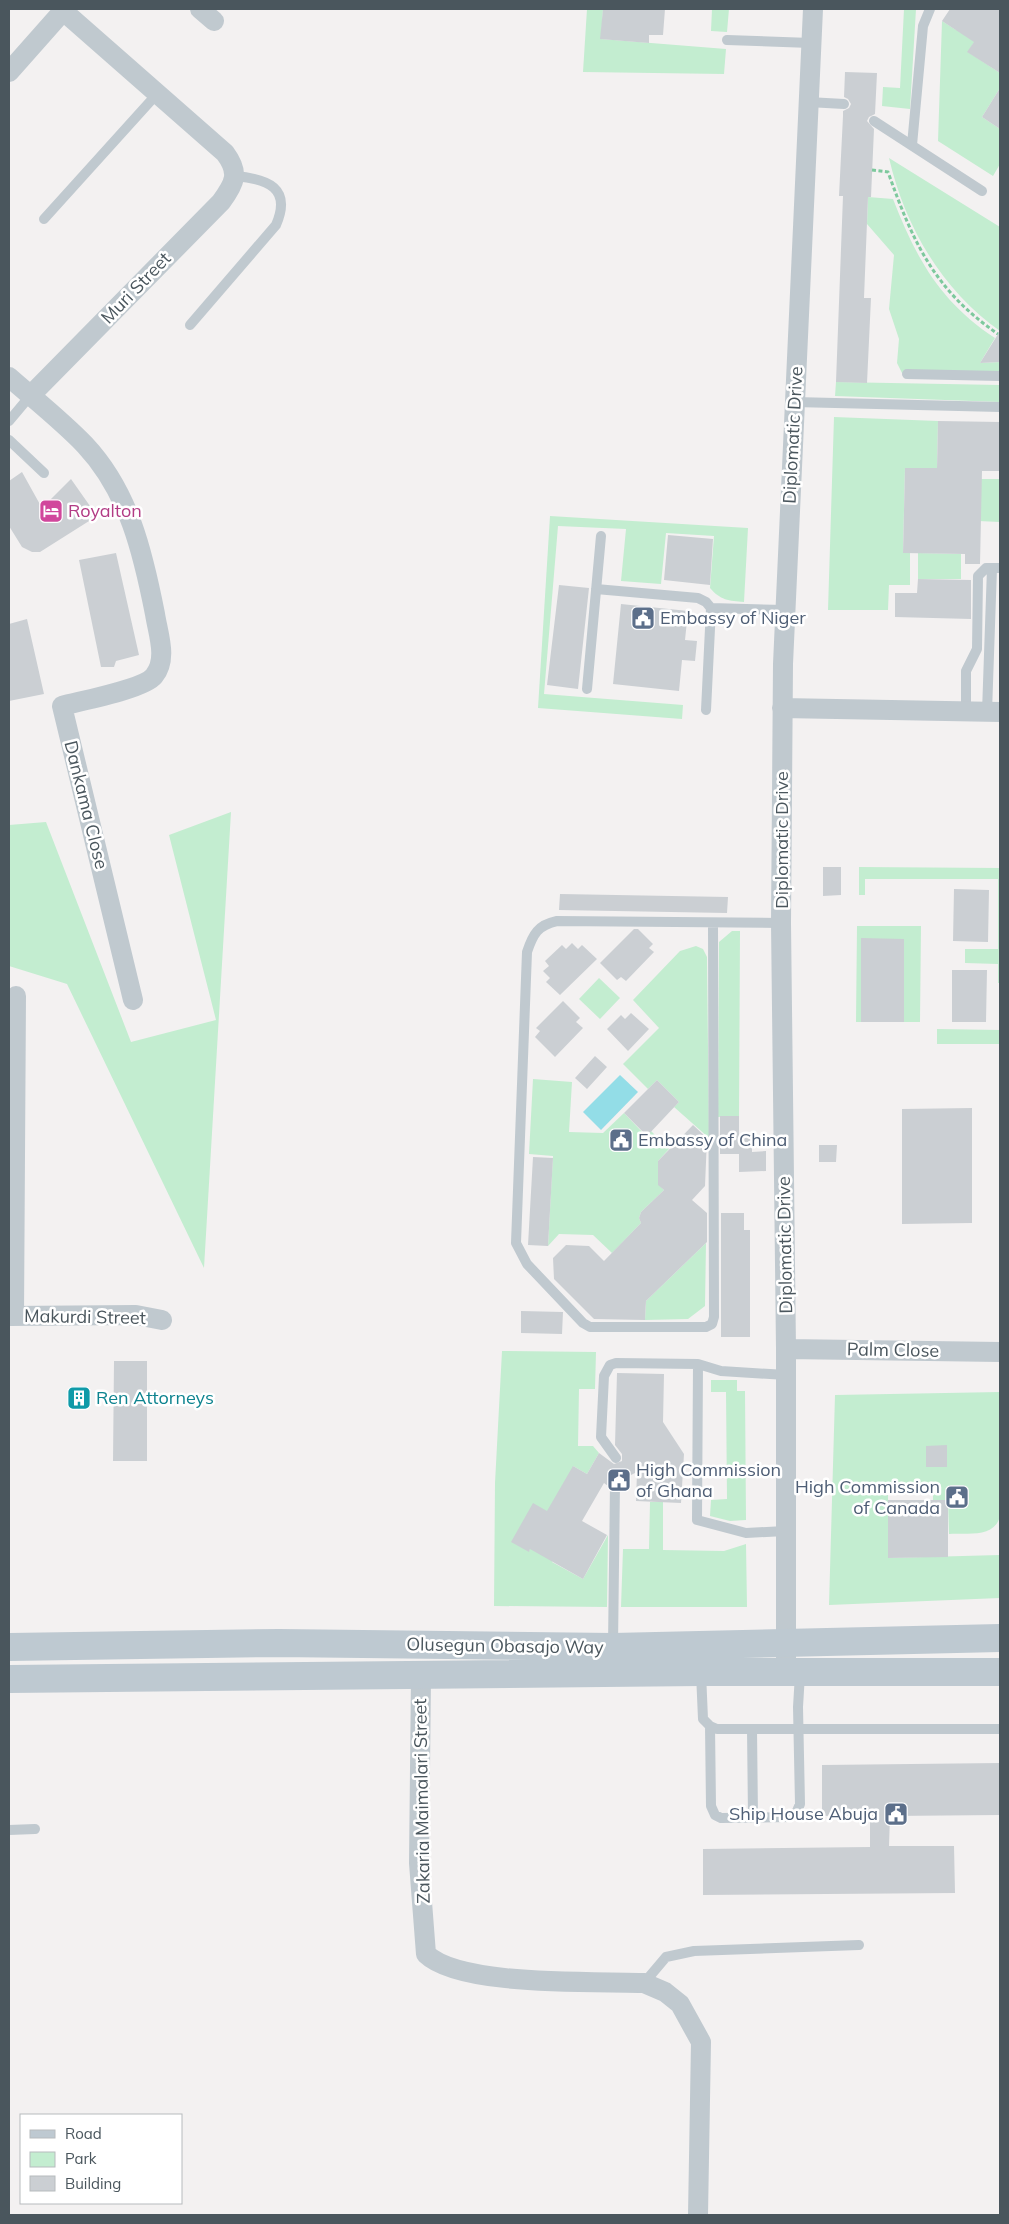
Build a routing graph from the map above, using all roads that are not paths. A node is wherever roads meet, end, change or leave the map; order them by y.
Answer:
1 (813, 9) edge
2 (930, 9) edge
3 (62, 10) edge
4 (727, 40) dead end
5 (811, 42) junction
6 (9, 72) edge
7 (156, 95) junction
8 (808, 102) junction
9 (844, 104) dead end
10 (874, 121) dead end
11 (912, 145) junction
12 (235, 176) junction
13 (982, 191) dead end
14 (44, 218) dead end
15 (190, 325) dead end
16 (907, 374) dead end
17 (1000, 376) edge
18 (9, 377) edge
19 (30, 396) junction
20 (794, 402) junction
21 (1000, 407) edge
22 (9, 421) edge
23 (9, 440) edge
24 (44, 473) dead end
25 (601, 536) dead end
26 (996, 568) edge
27 (596, 589) junction
28 (711, 608) junction
29 (785, 610) junction
30 (587, 689) dead end
31 (782, 708) junction
32 (706, 710) dead end
33 (966, 711) junction
34 (994, 712) edge
35 (713, 923) junction
36 (781, 923) junction
37 (16, 996) dead end
38 (133, 1000) dead end
39 (11, 1316) edge
40 (162, 1320) dead end
41 (786, 1349) junction
42 (1000, 1352) edge
43 (698, 1364) junction
44 (786, 1375) junction
45 (616, 1458) dead end
46 (615, 1483) dead end
47 (786, 1531) junction
48 (1000, 1638) edge
49 (786, 1644) junction
50 (9, 1647) edge
51 (545, 1647) junction
52 (613, 1647) junction
53 (700, 1672) junction
54 (1000, 1672) edge
55 (793, 1673) junction
56 (543, 1674) junction
57 (421, 1676) junction
58 (9, 1679) edge
59 (710, 1726) junction
60 (799, 1728) junction
61 (752, 1729) junction
62 (1000, 1729) edge
63 (753, 1816) junction
64 (35, 1829) dead end
65 (9, 1830) edge
66 (859, 1945) dead end
67 (644, 1983) junction
68 (698, 2215) edge

1 - 5 street, Diplomatic Drive
2 - 11 lane
3 - 6 street
3 - 7 street
4 - 5 lane
5 - 8 street, Diplomatic Drive
7 - 12 street
7 - 14 lane
8 - 9 lane
8 - 20 street, Diplomatic Drive
10 - 11 lane
11 - 13 lane
12 - 15 lane
12 - 19 street, Muri Street
16 - 17 lane
18 - 19 street
19 - 22 lane
19 - 38 street, Dankama Close
20 - 21 lane
20 - 29 street, Diplomatic Drive
23 - 24 lane
25 - 27 lane
26 - 33 lane
26 - 34 lane
27 - 28 lane
27 - 30 lane
28 - 29 lane
28 - 32 lane
29 - 31 street, Diplomatic Drive
31 - 33 street
31 - 36 street, Diplomatic Drive
33 - 34 street
35 - 35 lane
35 - 36 lane
36 - 41 street, Diplomatic Drive
37 - 39 street
39 - 40 street, Makurdi Street
41 - 42 street, Palm Close
41 - 44 street, Diplomatic Drive
43 - 44 lane
43 - 45 lane
43 - 47 lane
44 - 47 street, Diplomatic Drive
46 - 52 lane
47 - 49 street, Diplomatic Drive
48 - 49 main road, Olusegun Obasajo Way
49 - 52 main road, Olusegun Obasajo Way
49 - 55 street, Diplomatic Drive
50 - 51 main road, Olusegun Obasajo Way
51 - 52 main road, Olusegun Obasajo Way
51 - 56 main road
53 - 55 main road, Olusegun Obasajo Way
53 - 56 main road, Olusegun Obasajo Way
53 - 59 lane
54 - 55 main road, Olusegun Obasajo Way
55 - 60 lane
56 - 57 main road, Olusegun Obasajo Way
57 - 58 main road, Olusegun Obasajo Way
57 - 67 street, Zakaria Maimalari Street
59 - 61 lane
59 - 63 lane
60 - 61 lane
60 - 62 lane
60 - 63 lane
61 - 63 lane
64 - 65 lane
66 - 67 lane
67 - 68 street, Zakaria Maimalari Street

